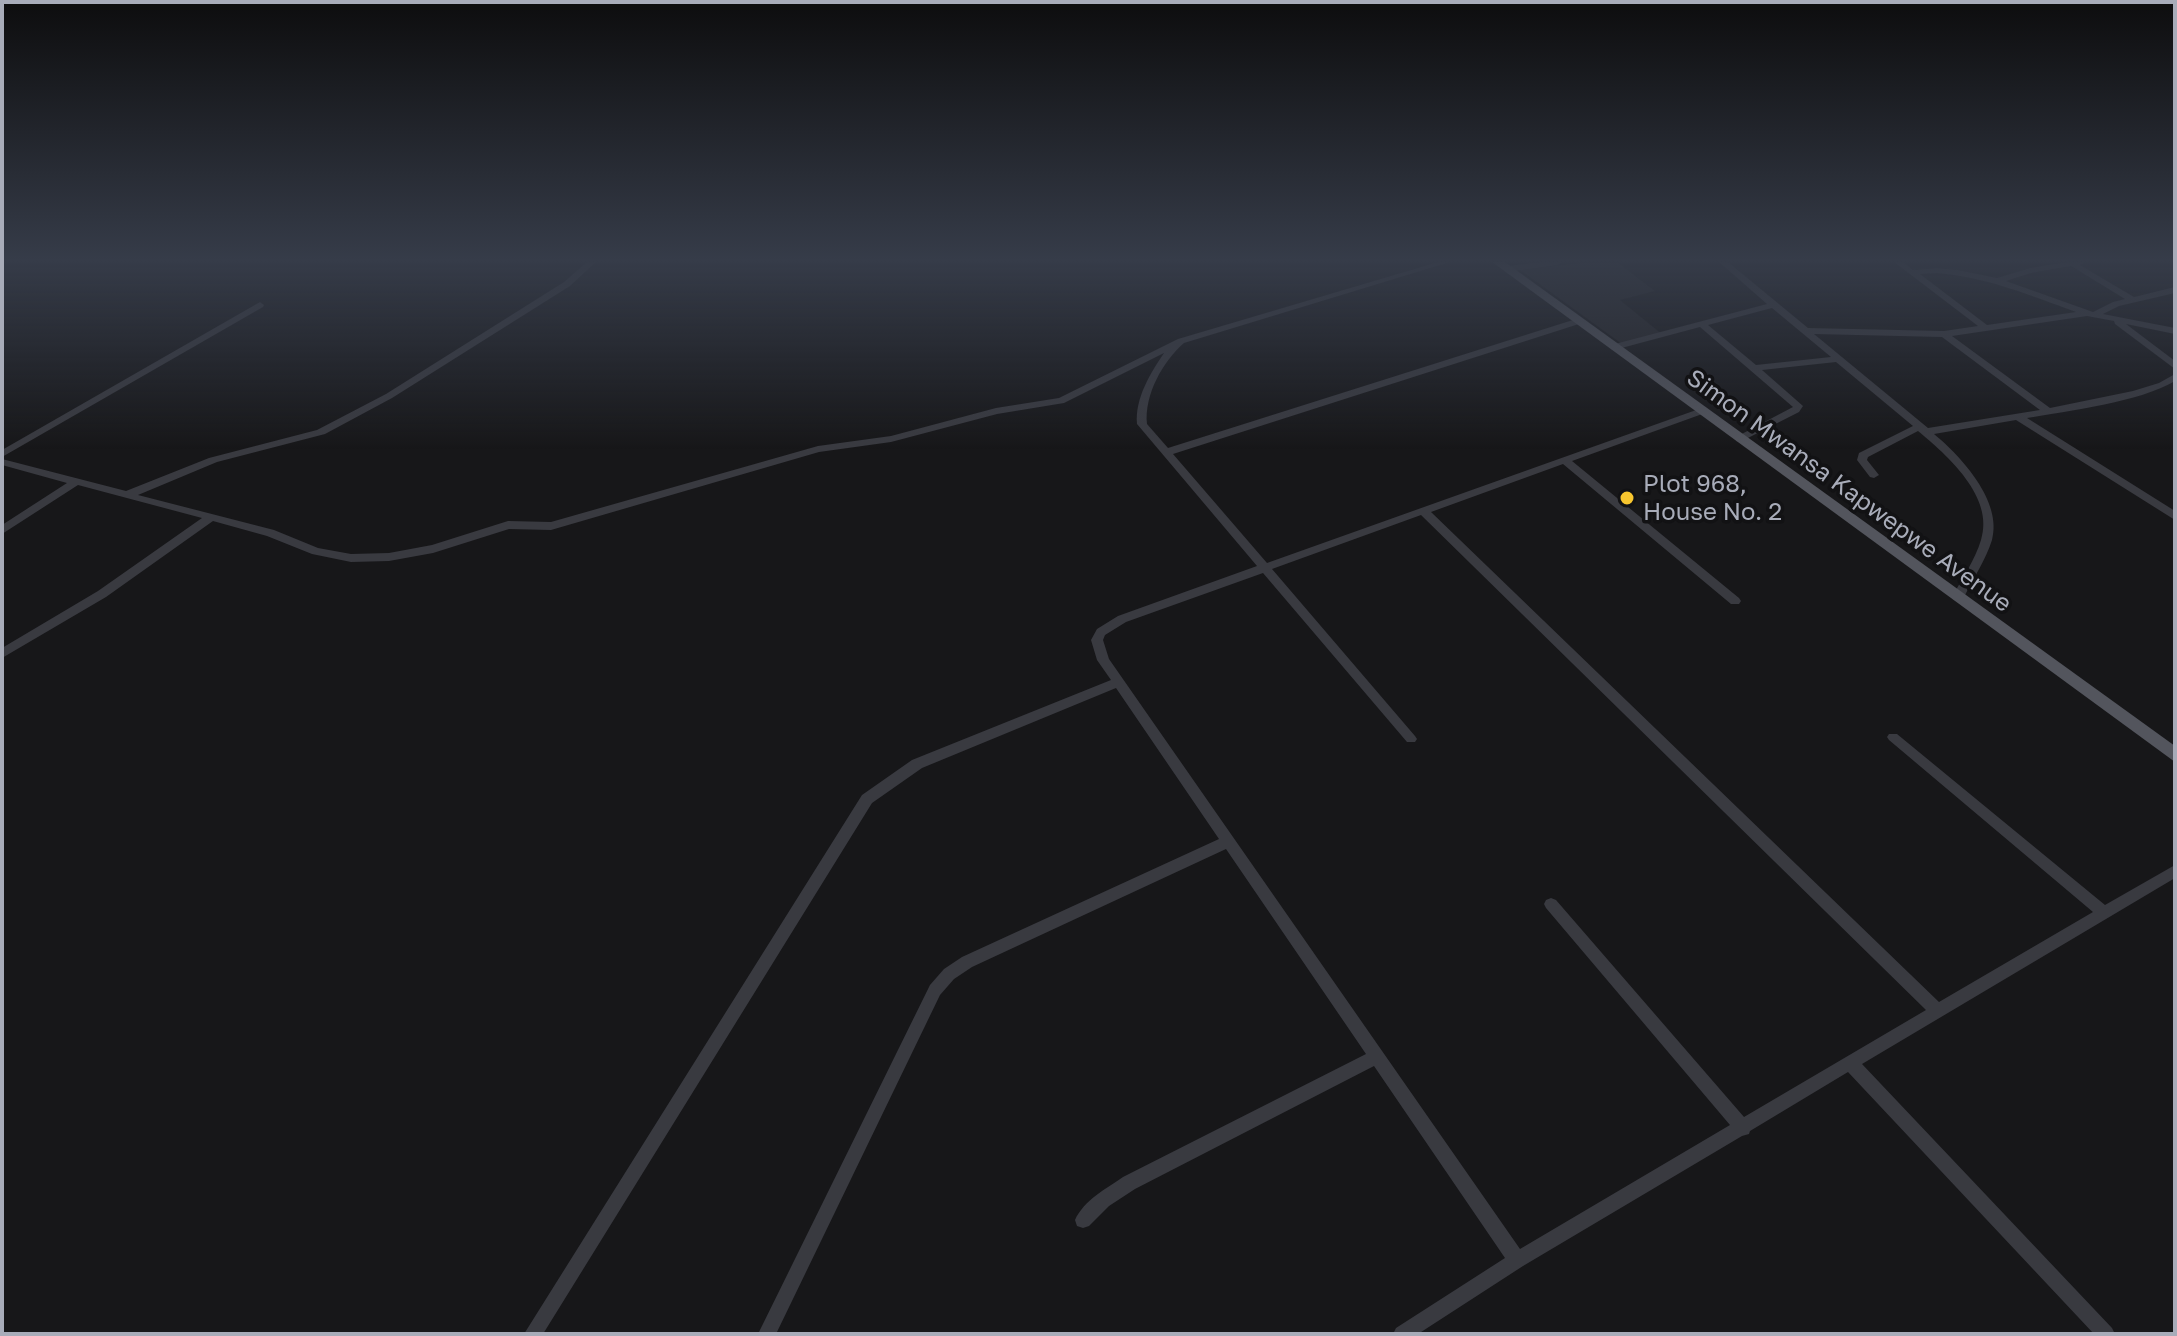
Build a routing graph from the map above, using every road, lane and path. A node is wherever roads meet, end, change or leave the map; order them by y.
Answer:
1 (227, 324) edge
2 (503, 324) edge
3 (1237, 324) edge
4 (1568, 324) edge
5 (1584, 324) edge
6 (1696, 324) edge
7 (1703, 324) edge
8 (1797, 324) edge
9 (1981, 324) edge
10 (2004, 324) edge
11 (2120, 324) edge
12 (2144, 324) edge
13 (1984, 327) junction
14 (1805, 331) junction
15 (2175, 331) edge
16 (1944, 334) junction
17 (1181, 341) junction
18 (1614, 347) junction
19 (1836, 359) junction
20 (2175, 366) edge
21 (1755, 368) junction
22 (2175, 377) edge
23 (1702, 411) junction
24 (2047, 411) junction
25 (2016, 416) junction
26 (1921, 429) junction
27 (1740, 439) junction
28 (1167, 452) junction
29 (2, 454) edge
30 (1564, 460) junction
31 (2, 462) edge
32 (1874, 475) dead end
33 (77, 481) junction
34 (127, 495) junction
35 (1422, 510) junction
36 (2175, 516) edge
37 (210, 518) junction
38 (2, 530) edge
39 (1265, 567) junction
40 (1958, 597) junction
41 (1735, 601) dead end
42 (2, 654) edge
43 (1119, 682) junction
44 (1893, 737) dead end
45 (1411, 739) dead end
46 (2175, 755) edge
47 (1227, 842) junction
48 (2175, 871) edge
49 (1551, 904) dead end
50 (2103, 912) junction
51 (1937, 1010) junction
52 (1375, 1057) junction
53 (1851, 1064) junction
54 (1743, 1128) junction
55 (1083, 1220) dead end
56 (1517, 1260) junction
57 (533, 1334) edge
58 (767, 1334) edge
59 (1402, 1334) edge
60 (2106, 1334) edge

1 - 29 street
2 - 34 street
3 - 17 street
4 - 28 street
5 - 18 main road, Simon Mwansa Kapwepwe Avenue
6 - 18 street
7 - 21 street
8 - 14 street
9 - 13 street
10 - 13 street
11 - 20 street
12 - 15 street
13 - 16 street
14 - 16 street
14 - 19 street
16 - 24 street
17 - 28 street
17 - 37 street
18 - 23 main road, Simon Mwansa Kapwepwe Avenue
19 - 21 street
19 - 26 street
21 - 27 street
22 - 24 street
23 - 27 main road, Simon Mwansa Kapwepwe Avenue
23 - 30 street
24 - 25 street
25 - 26 street
25 - 36 street
26 - 32 street
26 - 40 street
27 - 40 main road, Simon Mwansa Kapwepwe Avenue
28 - 39 street
30 - 35 street
30 - 41 street
31 - 33 street
33 - 34 street
33 - 38 street
34 - 37 street
35 - 39 street
35 - 51 street
37 - 42 street
39 - 43 street
39 - 45 street
40 - 46 main road, Simon Mwansa Kapwepwe Avenue
43 - 47 street
43 - 57 street
44 - 50 street
47 - 52 street
47 - 58 street
48 - 50 street
49 - 54 street
50 - 51 street
51 - 53 street
52 - 55 street
52 - 56 street
53 - 54 street
53 - 60 street
54 - 56 street
56 - 59 street

